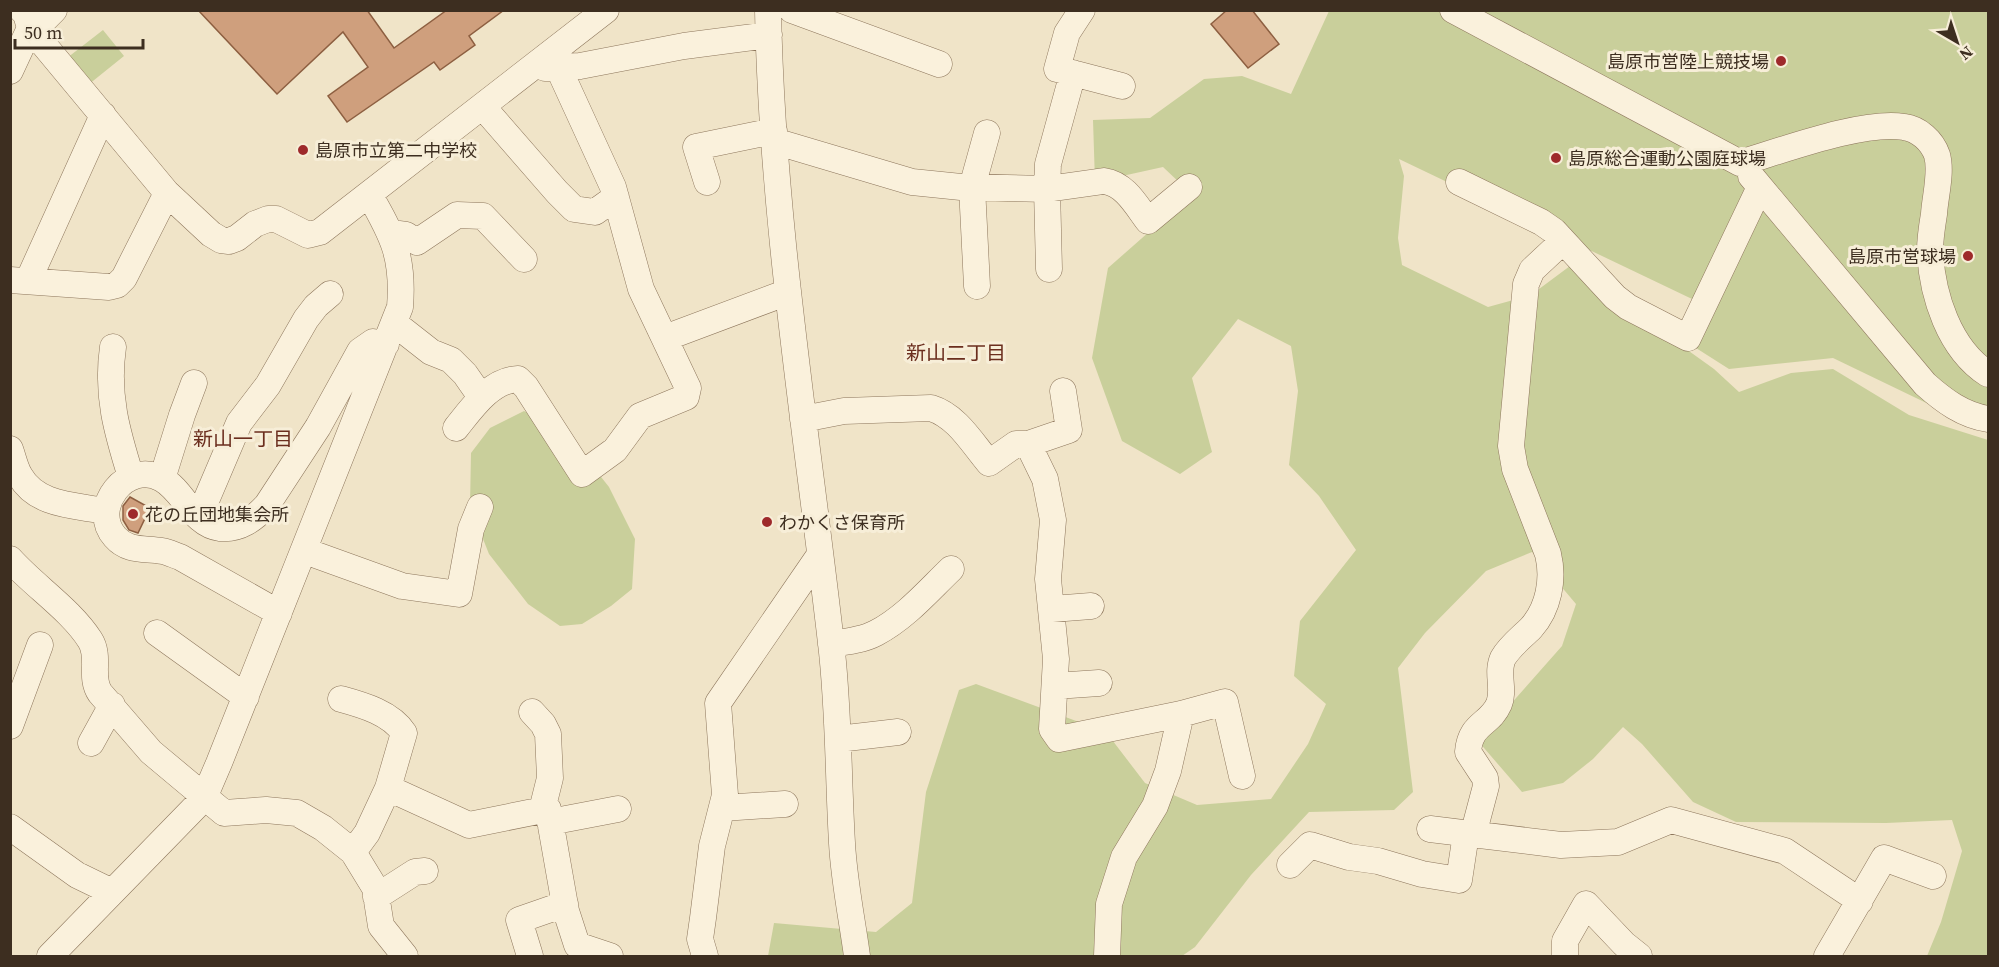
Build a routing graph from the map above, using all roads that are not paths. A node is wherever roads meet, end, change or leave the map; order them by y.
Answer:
1 (54, 10) edge
2 (606, 10) edge
3 (792, 10) edge
4 (1082, 10) edge
5 (1453, 10) edge
6 (26, 19) edge
7 (768, 23) edge
8 (939, 64) dead end
9 (558, 67) junction
10 (532, 68) junction
11 (10, 71) edge
12 (1073, 73) junction
13 (1122, 87) dead end
14 (483, 107) junction
15 (103, 115) junction
16 (987, 133) dead end
17 (774, 136) junction
18 (1740, 163) junction
19 (707, 182) dead end
20 (1459, 182) dead end
21 (972, 187) junction
22 (1189, 187) dead end
23 (1760, 187) junction
24 (1047, 189) junction
25 (167, 193) junction
26 (369, 194) junction
27 (616, 197) junction
28 (391, 233) junction
29 (1563, 241) junction
30 (524, 259) dead end
31 (1049, 268) dead end
32 (19, 281) edge
33 (977, 286) dead end
34 (788, 292) junction
35 (330, 294) dead end
36 (390, 334) junction
37 (665, 338) junction
38 (113, 347) dead end
39 (1989, 374) edge
40 (194, 383) dead end
41 (1063, 391) dead end
42 (481, 397) junction
43 (803, 419) junction
44 (1989, 419) edge
45 (456, 428) dead end
46 (1028, 444) junction
47 (10, 449) edge
48 (131, 477) junction
49 (162, 478) junction
50 (480, 507) dead end
51 (105, 511) junction
52 (199, 518) junction
53 (305, 551) junction
54 (819, 556) junction
55 (10, 559) edge
56 (951, 569) dead end
57 (1091, 606) dead end
58 (1052, 609) junction
59 (279, 613) junction
60 (157, 633) dead end
61 (40, 645) dead end
62 (831, 645) junction
63 (1099, 683) dead end
64 (1055, 686) junction
65 (246, 697) junction
66 (341, 699) dead end
67 (111, 705) junction
68 (532, 712) dead end
69 (1181, 714) junction
70 (10, 726) edge
71 (898, 732) dead end
72 (838, 739) junction
73 (91, 743) dead end
74 (1242, 776) dead end
75 (388, 788) junction
76 (204, 798) junction
77 (784, 804) dead end
78 (722, 808) junction
79 (618, 809) dead end
80 (546, 816) junction
81 (10, 827) edge
82 (1430, 829) dead end
83 (1469, 834) junction
84 (353, 852) junction
85 (1290, 865) dead end
86 (425, 871) dead end
87 (1933, 876) dead end
88 (112, 892) junction
89 (376, 897) junction
90 (1860, 901) junction
91 (565, 904) junction
92 (50, 957) edge
93 (405, 957) edge
94 (530, 957) edge
95 (610, 957) edge
96 (705, 957) edge
97 (857, 957) edge
98 (1107, 957) edge
99 (1565, 957) edge
100 (1639, 957) edge
101 (1827, 957) edge

1 - 6 street
2 - 10 street
3 - 8 street
4 - 12 street
5 - 18 street
6 - 11 street
6 - 15 street
7 - 9 street
7 - 17 street
9 - 10 street
9 - 27 street
10 - 14 street
12 - 13 street
12 - 24 street
14 - 26 street
14 - 27 street
15 - 25 street
15 - 32 street
16 - 21 street
17 - 19 street
17 - 21 street
17 - 34 street
18 - 23 street
18 - 39 street
20 - 29 street
21 - 24 street
21 - 33 street
22 - 24 street
23 - 29 street
23 - 44 street
24 - 31 street
25 - 26 street
25 - 32 street
26 - 28 street
27 - 37 street
28 - 30 street
28 - 36 street
29 - 83 street
34 - 37 street
34 - 43 street
35 - 52 street
36 - 42 street
36 - 52 street
36 - 53 street
37 - 42 street
38 - 48 street
40 - 49 street
41 - 46 street
42 - 45 street
43 - 46 street
43 - 54 street
46 - 58 street
47 - 51 street
48 - 49 street
48 - 51 street
49 - 52 street
50 - 53 street
51 - 59 street
53 - 59 street
54 - 62 street
54 - 78 street
55 - 67 street
56 - 62 street
57 - 58 street
58 - 64 street
59 - 65 street
60 - 65 street
61 - 70 street
62 - 72 street
63 - 64 street
64 - 69 street
65 - 76 street
66 - 75 street
67 - 73 street
67 - 76 street
68 - 80 street
69 - 74 street
69 - 98 street
71 - 72 street
72 - 97 street
75 - 80 street
75 - 84 street
76 - 84 street
76 - 88 street
77 - 78 street
78 - 96 street
79 - 80 street
80 - 91 street
81 - 88 street
82 - 83 street
83 - 85 street
83 - 90 street
84 - 89 street
86 - 89 street
87 - 90 street
88 - 92 street
89 - 93 street
90 - 101 street
91 - 94 street
91 - 95 street
99 - 100 street

